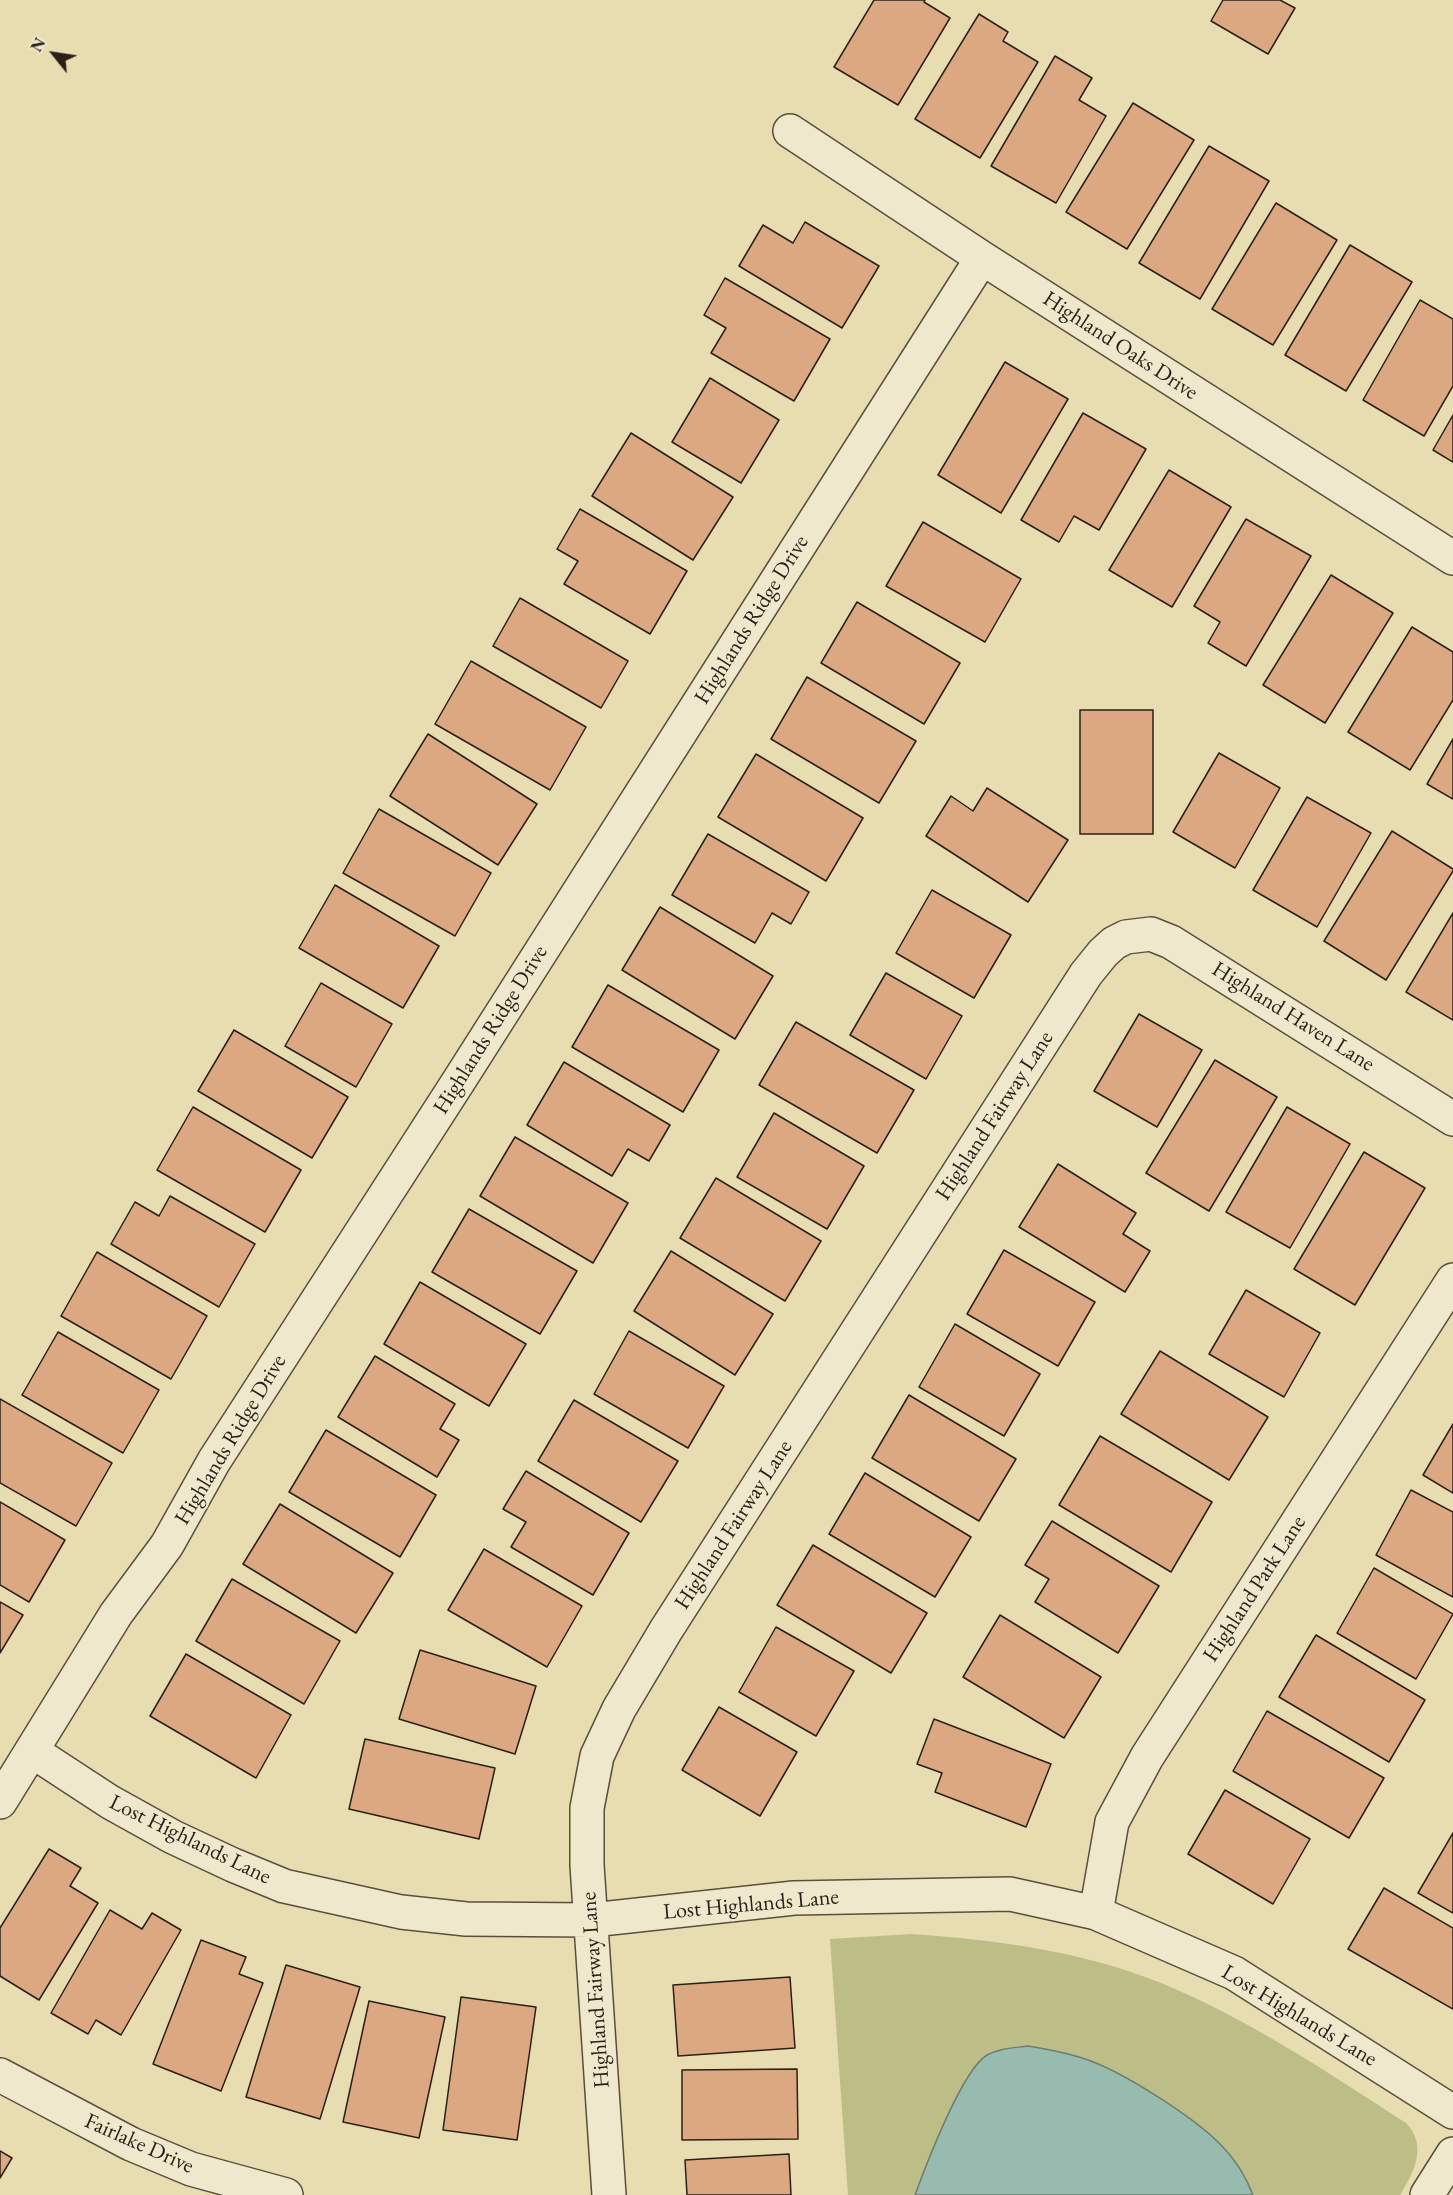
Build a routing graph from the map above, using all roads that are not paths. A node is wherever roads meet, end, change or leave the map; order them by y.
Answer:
1 (790, 130) dead end
2 (982, 258) junction
3 (1453, 558) edge
4 (1126, 938) joint
5 (1453, 1119) edge
6 (1453, 1280) edge
7 (32, 1751) junction
8 (0, 1802) edge
9 (1096, 1913) junction
10 (592, 1920) junction
11 (0, 2075) edge
12 (1453, 2112) edge
13 (1453, 2154) edge
14 (285, 2195) edge
15 (609, 2195) edge
16 (1427, 2195) edge

1 - 2 street, Highland Oaks Drive
2 - 3 street, Highland Oaks Drive
2 - 7 street, Highlands Ridge Drive
4 - 5 street, Highland Haven Lane
4 - 10 street, Highland Fairway Lane
6 - 9 street, Highland Park Lane
7 - 8 street, Highlands Ridge Drive
7 - 10 street, Lost Highlands Lane
9 - 10 street, Lost Highlands Lane
9 - 12 street, Lost Highlands Lane
10 - 15 street, Highland Fairway Lane
11 - 14 street, Fairlake Drive
13 - 16 street

